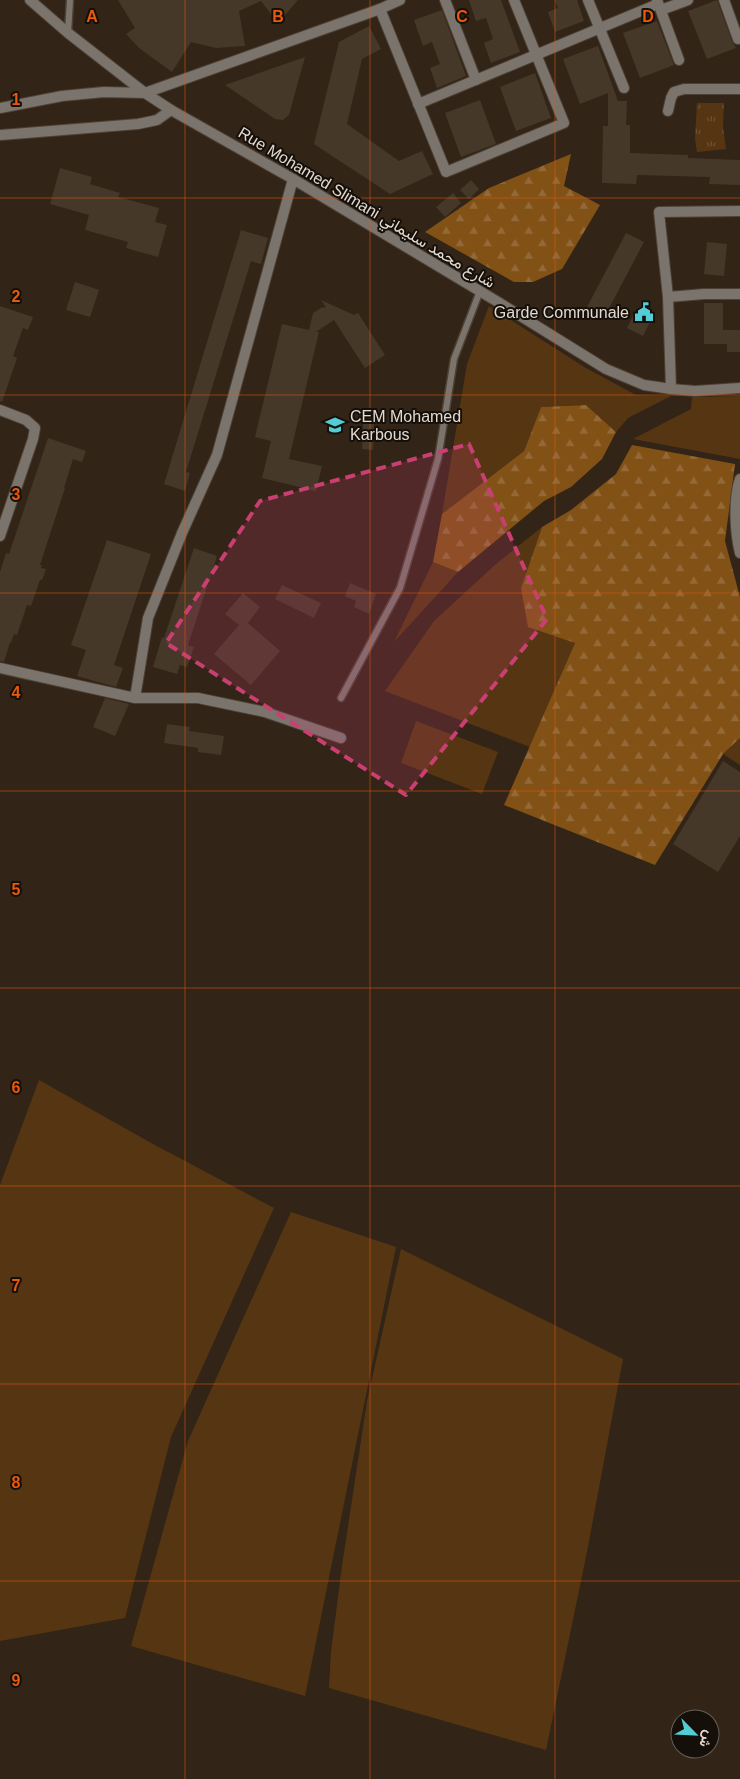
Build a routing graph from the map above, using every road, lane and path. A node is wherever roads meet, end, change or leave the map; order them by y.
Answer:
1 (30, 0) edge
2 (70, 0) edge
3 (400, 0) edge
4 (445, 0) edge
5 (514, 0) edge
6 (588, 0) edge
7 (688, 0) edge
8 (724, 0) edge
9 (659, 5) edge
10 (380, 9) junction
11 (599, 28) junction
12 (68, 33) junction
13 (738, 39) dead end
14 (536, 55) junction
15 (680, 60) dead end
16 (476, 80) junction
17 (624, 88) dead end
18 (740, 89) edge
19 (145, 93) junction
20 (418, 104) junction
21 (0, 108) edge
22 (171, 110) junction
23 (668, 110) dead end
24 (1, 135) edge
25 (293, 179) junction
26 (740, 211) edge
27 (480, 291) junction
28 (740, 294) edge
29 (668, 297) junction
30 (740, 388) edge
31 (672, 389) junction
32 (0, 410) edge
33 (740, 479) edge
34 (0, 536) edge
35 (740, 553) edge
36 (0, 668) edge
37 (135, 698) junction
38 (341, 698) dead end
39 (342, 738) dead end

1 - 12 street, Rue Mohamed Slimani شارع محمد سليماني
2 - 12 lane
3 - 10 street
4 - 16 street
5 - 14 street
6 - 11 street
7 - 9 street
8 - 13 street
9 - 11 street
9 - 15 street
10 - 19 street
10 - 20 street
11 - 14 street
11 - 17 street
12 - 19 street, Rue Mohamed Slimani شارع محمد سليماني
14 - 16 street
14 - 20 street
16 - 20 street
18 - 23 street
19 - 21 street
19 - 22 street, Rue Mohamed Slimani شارع محمد سليماني
22 - 24 street
22 - 25 street, Rue Mohamed Slimani شارع محمد سليماني
25 - 27 street, Rue Mohamed Slimani شارع محمد سليماني
25 - 37 street
26 - 29 street
27 - 31 street, Rue Mohamed Slimani شارع محمد سليماني
27 - 38 lane
28 - 29 street
29 - 31 street
30 - 31 street, Rue Mohamed Slimani شارع محمد سليماني
32 - 34 street
33 - 35 street
36 - 37 street
37 - 39 street

